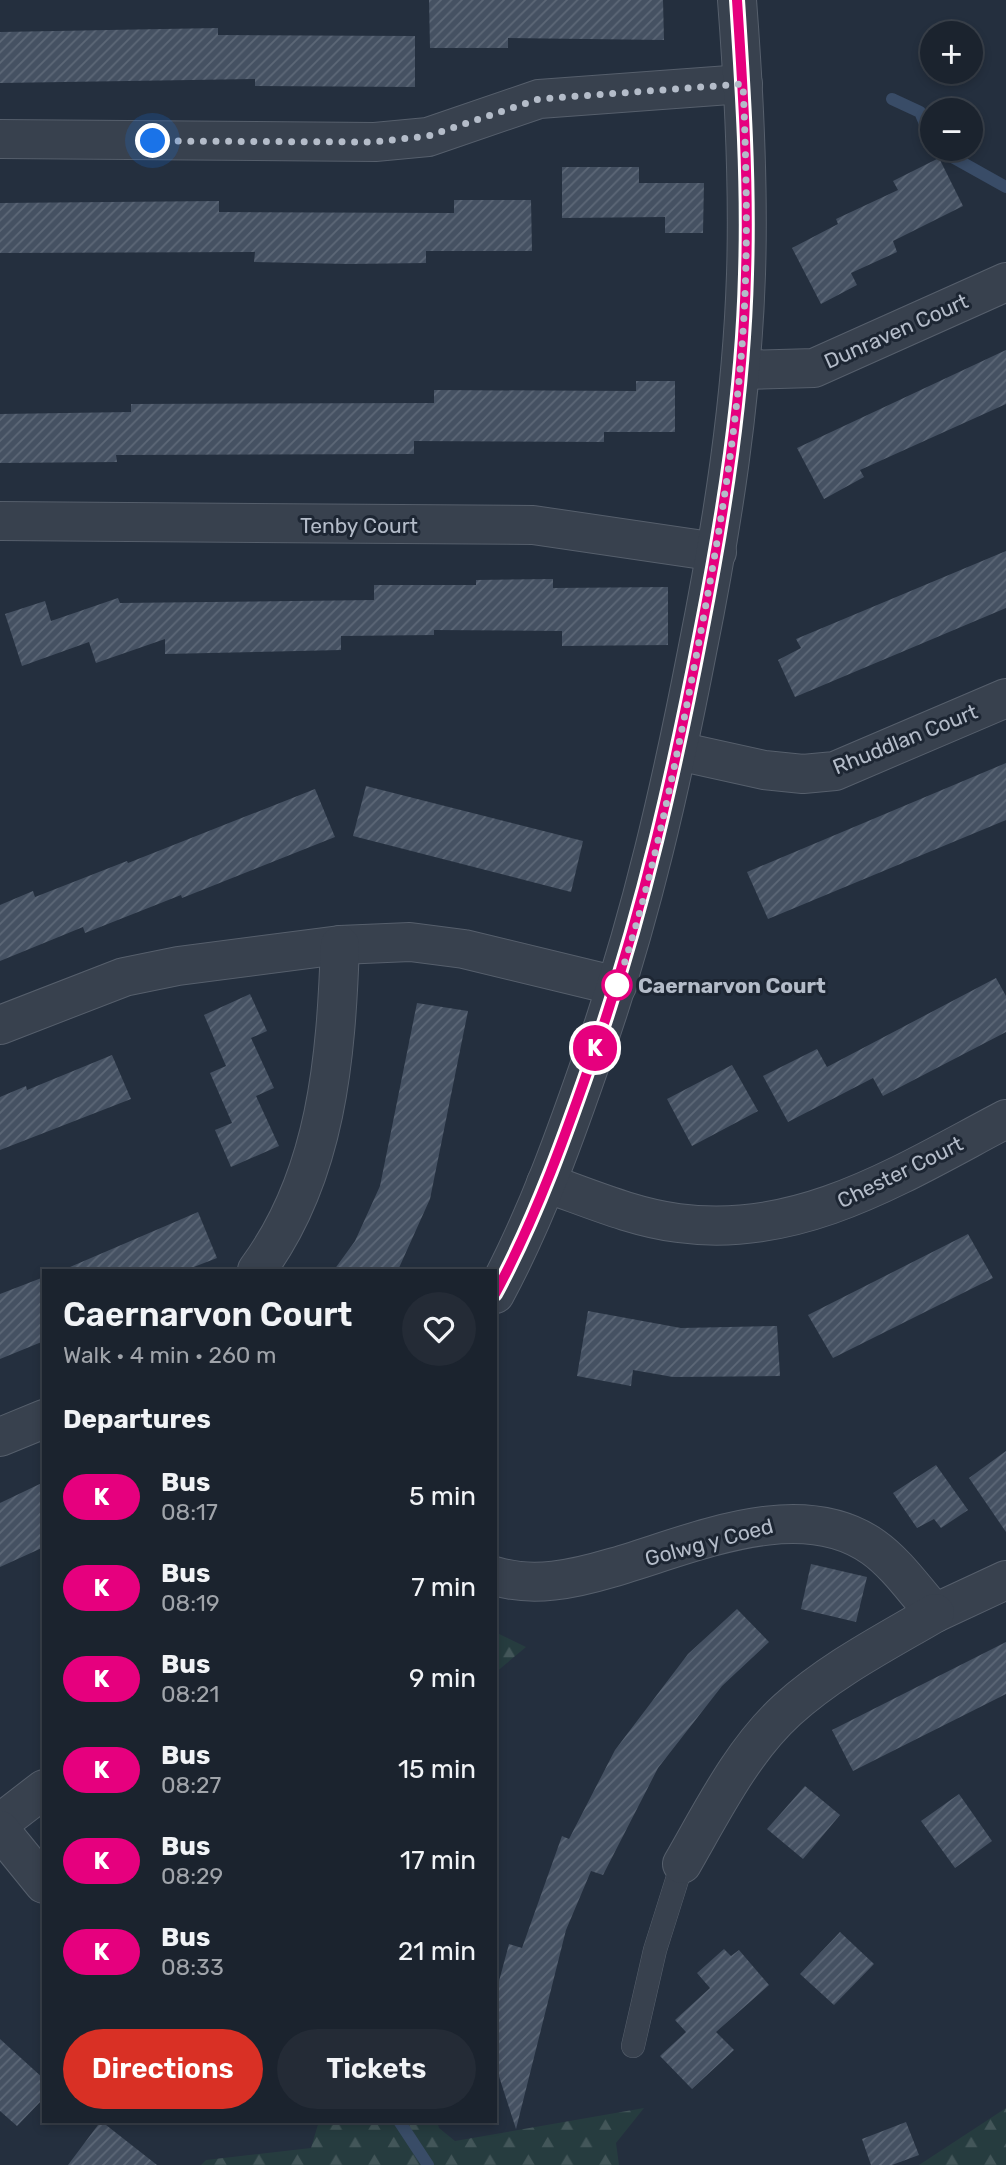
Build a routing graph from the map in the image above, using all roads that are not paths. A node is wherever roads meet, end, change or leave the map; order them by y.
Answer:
1 (737, 0) edge
2 (743, 84) junction
3 (0, 139) edge
4 (1006, 282) edge
5 (740, 370) junction
6 (0, 521) edge
7 (717, 552) junction
8 (1006, 698) edge
9 (678, 751) junction
10 (340, 945) junction
11 (617, 986) junction
12 (0, 1025) edge
13 (1006, 1119) edge
14 (546, 1183) junction
15 (258, 1269) edge
16 (497, 1290) edge
17 (42, 1420) edge
18 (0, 1437) edge
19 (497, 1576) edge
20 (1006, 1580) edge
21 (935, 1613) junction
22 (42, 1791) edge
23 (0, 1823) edge
24 (0, 1830) edge
25 (682, 1864) joint
26 (42, 1882) edge
27 (633, 2046) dead end

1 - 2 street
2 - 3 street
2 - 5 street
4 - 5 street, Dunraven Court
5 - 7 street
6 - 7 street, Tenby Court
7 - 9 street
8 - 9 street, Rhuddlan Court
9 - 11 street
10 - 11 street
10 - 12 street
10 - 15 street
11 - 14 street
13 - 14 street, Chester Court
14 - 16 street
17 - 18 street
19 - 21 street, Golwg y Coed
20 - 21 street
21 - 25 street
22 - 23 street
24 - 26 street
25 - 27 lane

